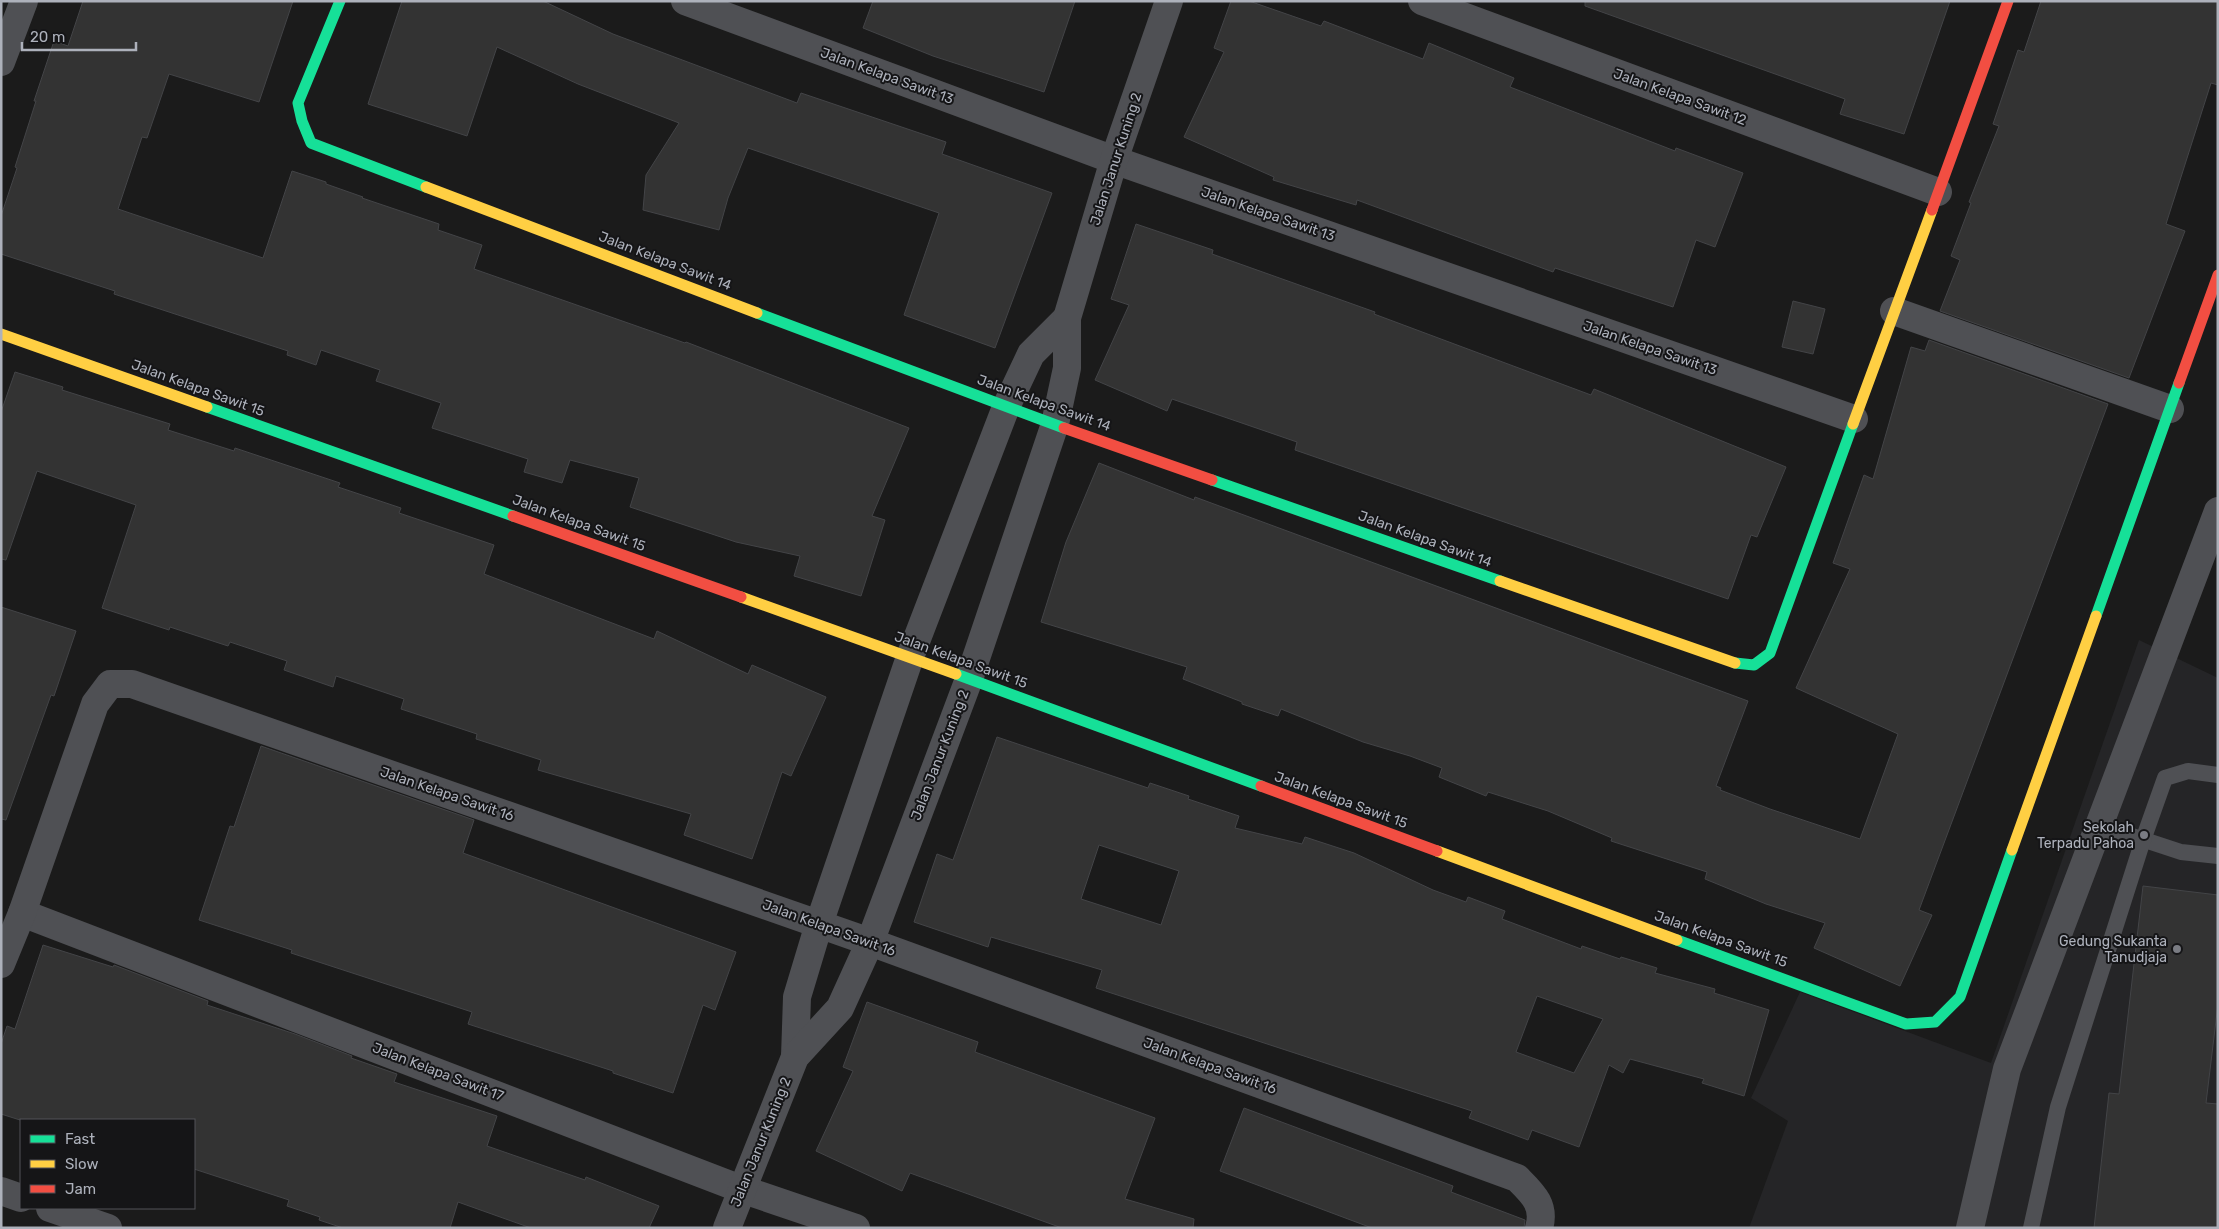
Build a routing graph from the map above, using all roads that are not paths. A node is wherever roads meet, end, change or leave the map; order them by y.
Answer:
1 (24, 1) edge
2 (340, 1) edge
3 (685, 1) edge
4 (1169, 1) edge
5 (1422, 1) edge
6 (2008, 1) edge
7 (1, 62) edge
8 (1114, 160) junction
9 (1938, 192) junction
10 (2218, 275) edge
11 (1894, 311) junction
12 (1067, 318) junction
13 (1, 334) edge
14 (1006, 407) junction
15 (2170, 409) junction
16 (1854, 419) junction
17 (1056, 424) junction
18 (2218, 511) edge
19 (910, 656) junction
20 (969, 678) junction
21 (2218, 775) edge
22 (2099, 825) junction
23 (2142, 840) junction
24 (2218, 856) edge
25 (22, 913) junction
26 (819, 924) junction
27 (870, 942) junction
28 (1, 964) edge
29 (796, 1057) junction
30 (742, 1189) junction
31 (1, 1191) edge
32 (20, 1198) edge
33 (53, 1209) edge
34 (108, 1228) edge
35 (726, 1228) edge
36 (856, 1228) edge
37 (1539, 1228) edge
38 (1970, 1228) edge
39 (2031, 1228) edge

1 - 7 street
2 - 14 street, Jalan Kelapa Sawit 14
3 - 8 street, Jalan Kelapa Sawit 13
4 - 8 street, Jalan Janur Kuning 2
5 - 9 street, Jalan Kelapa Sawit 12
6 - 9 street
8 - 12 street, Jalan Janur Kuning 2
8 - 16 street, Jalan Kelapa Sawit 13
9 - 11 street
10 - 15 street
11 - 15 street
11 - 16 street
12 - 14 street, Jalan Janur Kuning 2
12 - 17 street, Jalan Janur Kuning 2
13 - 19 street, Jalan Kelapa Sawit 15
14 - 17 street, Jalan Kelapa Sawit 14
14 - 19 street, Jalan Janur Kuning 2
15 - 20 street, Jalan Kelapa Sawit 15
16 - 17 street, Jalan Kelapa Sawit 14
17 - 20 street, Jalan Janur Kuning 2
18 - 22 street
19 - 20 street, Jalan Kelapa Sawit 15
19 - 26 street, Jalan Janur Kuning 2
20 - 27 street, Jalan Janur Kuning 2
21 - 23 lane
22 - 23 lane
22 - 38 street
23 - 24 lane
23 - 39 lane
25 - 26 street, Jalan Kelapa Sawit 16
25 - 28 street
25 - 30 street, Jalan Kelapa Sawit 17
26 - 27 street, Jalan Kelapa Sawit 16
26 - 29 street, Jalan Janur Kuning 2
27 - 29 street, Jalan Janur Kuning 2
27 - 37 street, Jalan Kelapa Sawit 16
29 - 30 street, Jalan Janur Kuning 2
30 - 35 street, Jalan Janur Kuning 2
30 - 36 street, Jalan Kelapa Sawit 17
31 - 32 street
33 - 34 street

